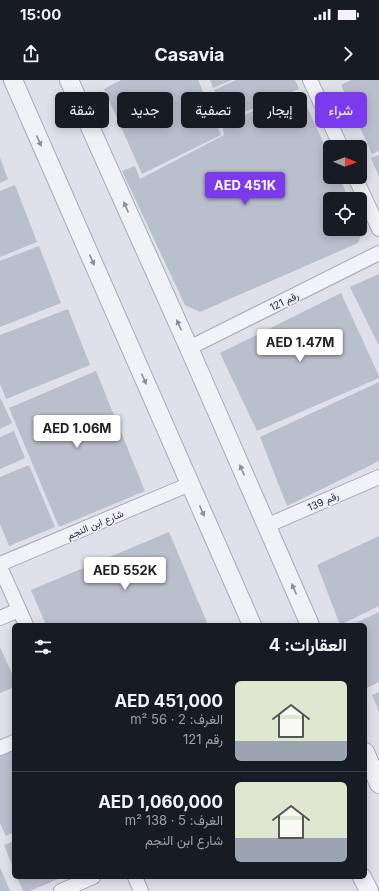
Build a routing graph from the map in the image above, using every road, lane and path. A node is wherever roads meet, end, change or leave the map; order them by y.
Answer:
1 (13, 80) edge
2 (69, 80) edge
3 (312, 80) edge
4 (338, 140) edge
5 (358, 184) edge
6 (379, 229) edge
7 (379, 253) edge
8 (189, 348) junction
9 (379, 477) edge
10 (190, 484) junction
11 (266, 526) junction
12 (0, 566) edge
13 (19, 610) junction
14 (0, 618) edge
15 (25, 623) edge
16 (251, 623) edge
17 (309, 623) edge
18 (12, 743) edge
19 (0, 748) edge
20 (367, 757) edge
21 (379, 784) edge
22 (88, 879) edge
23 (136, 879) edge
24 (363, 879) edge
25 (61, 891) edge
26 (141, 891) edge
27 (369, 891) edge

1 -> 10 street
8 -> 2 street
3 - 4 street
5 - 6 street
7 - 8 street, رقم 121
11 -> 8 street
9 - 11 street, رقم 139
10 - 12 street, شارع ابن النجم
10 -> 16 street
17 -> 11 street
12 - 13 street
13 - 14 street
13 - 15 street
18 - 19 street
20 - 21 street
22 - 25 street
23 - 26 street
24 - 27 street

